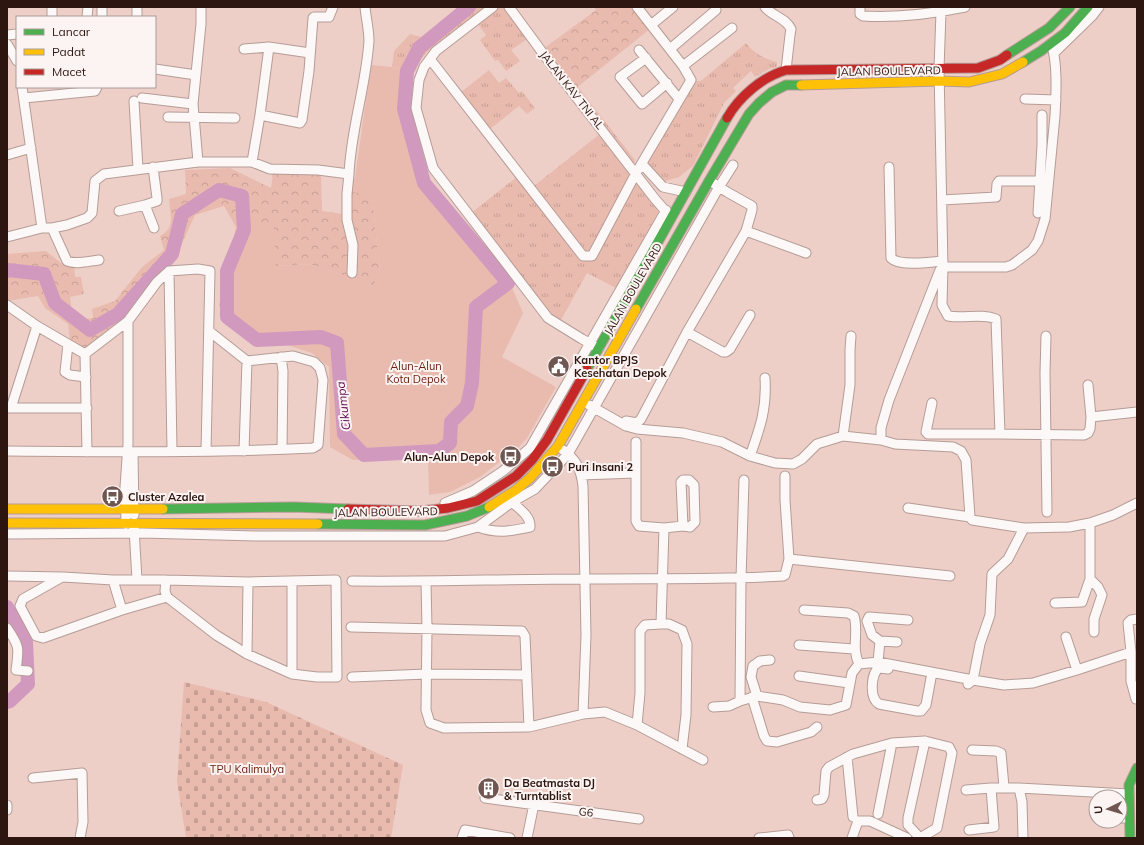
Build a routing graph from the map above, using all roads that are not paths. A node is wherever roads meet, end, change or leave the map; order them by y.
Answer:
1 (201, 7) edge
2 (333, 7) edge
3 (365, 7) edge
4 (493, 7) edge
5 (509, 7) edge
6 (637, 7) edge
7 (673, 7) edge
8 (765, 7) edge
9 (860, 7) edge
10 (964, 7) edge
11 (1070, 7) edge
12 (1088, 7) edge
13 (1099, 7) edge
14 (716, 10) dead end
15 (904, 12) edge
16 (941, 12) junction
17 (651, 25) junction
18 (732, 28) dead end
19 (7, 44) edge
20 (269, 47) junction
21 (1053, 48) junction
22 (244, 49) dead end
23 (670, 49) junction
24 (639, 50) dead end
25 (310, 52) junction
26 (646, 58) junction
27 (16, 59) edge
28 (430, 59) junction
29 (683, 66) junction
30 (939, 69) junction
31 (156, 70) edge
32 (786, 70) junction
33 (196, 75) junction
34 (939, 81) junction
35 (667, 83) junction
36 (22, 88) edge
37 (96, 88) edge
38 (24, 98) junction
39 (679, 99) junction
40 (1025, 99) dead end
41 (1056, 100) junction
42 (193, 104) junction
43 (260, 115) junction
44 (1042, 115) dead end
45 (168, 117) dead end
46 (194, 117) junction
47 (235, 118) dead end
48 (31, 148) junction
49 (7, 155) edge
50 (198, 162) junction
51 (252, 162) junction
52 (642, 164) junction
53 (733, 165) dead end
54 (153, 167) junction
55 (889, 167) dead end
56 (138, 169) junction
57 (636, 173) junction
58 (697, 173) junction
59 (349, 174) junction
60 (709, 181) junction
61 (1039, 181) junction
62 (719, 187) junction
63 (686, 192) junction
64 (942, 200) junction
65 (145, 205) junction
66 (119, 211) dead end
67 (1038, 213) dead end
68 (669, 214) junction
69 (42, 228) junction
70 (52, 228) junction
71 (154, 228) dead end
72 (746, 230) junction
73 (7, 237) edge
74 (806, 253) dead end
75 (99, 260) dead end
76 (943, 264) junction
77 (169, 271) junction
78 (352, 273) dead end
79 (7, 305) edge
80 (750, 315) dead end
81 (128, 321) junction
82 (37, 326) junction
83 (209, 331) junction
84 (688, 332) junction
85 (852, 336) dead end
86 (1046, 336) dead end
87 (590, 343) junction
88 (68, 344) junction
89 (599, 348) junction
90 (85, 354) junction
91 (281, 357) junction
92 (247, 361) junction
93 (86, 376) junction
94 (765, 378) dead end
95 (1088, 385) dead end
96 (583, 402) junction
97 (932, 403) dead end
98 (595, 405) junction
99 (9, 408) edge
100 (87, 408) junction
101 (1137, 412) edge
102 (1091, 417) junction
103 (1000, 434) junction
104 (843, 436) junction
105 (1046, 436) junction
106 (547, 440) junction
107 (881, 440) junction
108 (636, 442) dead end
109 (558, 446) junction
110 (282, 450) junction
111 (7, 451) edge
112 (172, 451) junction
113 (206, 451) junction
114 (244, 451) junction
115 (87, 452) junction
116 (130, 452) junction
117 (568, 454) junction
118 (750, 456) junction
119 (636, 473) junction
120 (582, 475) junction
121 (785, 476) dead end
122 (744, 480) dead end
123 (512, 502) junction
124 (445, 503) dead end
125 (1137, 503) edge
126 (908, 508) dead end
127 (7, 509) edge
128 (130, 510) junction
129 (1047, 512) dead end
130 (970, 517) junction
131 (7, 523) edge
132 (1090, 523) junction
133 (683, 526) dead end
134 (131, 527) junction
135 (478, 527) junction
136 (664, 528) junction
137 (1024, 528) junction
138 (7, 534) edge
139 (789, 559) junction
140 (8, 576) edge
141 (950, 576) dead end
142 (63, 577) junction
143 (584, 579) junction
144 (661, 579) junction
145 (741, 579) junction
146 (1090, 579) junction
147 (113, 580) junction
148 (137, 580) junction
149 (166, 580) junction
150 (292, 581) junction
151 (352, 581) dead end
152 (248, 582) junction
153 (426, 582) junction
154 (167, 597) junction
155 (1056, 603) dead end
156 (122, 610) junction
157 (804, 610) dead end
158 (1137, 619) edge
159 (908, 620) dead end
160 (661, 624) junction
161 (351, 627) dead end
162 (7, 628) edge
163 (427, 628) junction
164 (1094, 632) dead end
165 (1066, 637) dead end
166 (880, 641) junction
167 (897, 642) dead end
168 (799, 645) dead end
169 (854, 649) junction
170 (1131, 652) junction
171 (247, 654) junction
172 (770, 660) dead end
173 (878, 662) junction
174 (859, 664) junction
175 (1077, 670) junction
176 (18, 671) edge
177 (292, 674) junction
178 (427, 674) junction
179 (527, 675) junction
180 (799, 676) dead end
181 (352, 677) dead end
182 (931, 678) junction
183 (973, 680) junction
184 (849, 683) junction
185 (754, 696) junction
186 (1137, 699) edge
187 (740, 701) junction
188 (713, 707) dead end
189 (583, 714) junction
190 (637, 725) junction
191 (529, 727) junction
192 (817, 727) dead end
193 (925, 741) junction
194 (892, 743) junction
195 (682, 749) junction
196 (972, 750) dead end
197 (847, 757) junction
198 (703, 760) dead end
199 (1136, 769) edge
200 (33, 778) dead end
201 (1004, 787) junction
202 (991, 788) junction
203 (1019, 788) junction
204 (966, 790) dead end
205 (1129, 790) junction
206 (1128, 796) edge
207 (485, 798) dead end
208 (817, 800) dead end
209 (534, 804) junction
210 (7, 806) edge
211 (7, 810) edge
212 (878, 814) dead end
213 (853, 817) dead end
214 (639, 819) dead end
215 (969, 830) dead end
216 (464, 834) edge
217 (80, 838) edge
218 (510, 838) edge
219 (527, 838) edge
220 (759, 838) edge
221 (789, 838) edge
222 (852, 838) edge
223 (907, 838) edge
224 (920, 838) edge
225 (1023, 838) edge

1 - 33 street
2 - 25 street
3 - 59 street
4 - 28 street
5 - 57 street, JALAN KAV TNI AL
6 - 17 street
7 - 17 street
8 - 32 street
9 - 15 street
10 - 16 street
11 - 30 main road, JALAN BOULEVARD
12 - 21 main road, JALAN BOULEVARD
13 - 21 street
14 - 23 street
15 - 16 street
16 - 30 street
17 - 23 street
18 - 29 street
19 - 27 street
20 - 22 street
20 - 25 street
20 - 43 street
21 - 34 main road, JALAN BOULEVARD
21 - 41 street
23 - 29 street
24 - 26 street
25 - 43 street
26 - 35 street
26 - 35 street
28 - 57 street
28 - 87 street
29 - 39 street
30 - 32 main road, JALAN BOULEVARD
30 - 34 street
31 - 33 street
32 - 58 main road, JALAN BOULEVARD
33 - 42 street
34 - 60 main road, JALAN BOULEVARD
34 - 64 street
35 - 39 street
36 - 38 street
37 - 38 street
38 - 48 street
39 - 52 street
40 - 41 street
41 - 76 street
42 - 46 street
42 - 56 street
43 - 51 street
44 - 61 street
45 - 46 street
46 - 47 street
46 - 50 street
48 - 49 street
48 - 69 street
50 - 51 street
50 - 54 street
51 - 59 street
52 - 57 street
52 - 63 street
53 - 62 street
54 - 56 street
54 - 65 street
55 - 76 street
56 - 70 street
57 - 68 street, JALAN KAV TNI AL
58 - 60 street
58 - 63 main road, JALAN BOULEVARD
59 - 78 street
60 - 62 street
60 - 96 main road, JALAN BOULEVARD
61 - 64 street
61 - 67 street
62 - 72 street
62 - 98 street
63 - 68 main road, JALAN BOULEVARD
64 - 76 street
65 - 66 street
65 - 71 street
68 - 87 street
68 - 89 main road, JALAN BOULEVARD
69 - 70 street
69 - 73 street
70 - 75 street
72 - 74 street
72 - 84 street
76 - 103 street
76 - 107 street
77 - 81 street
77 - 83 street
77 - 112 street
79 - 82 street
80 - 84 street
81 - 90 street
81 - 116 street
82 - 88 street
82 - 99 street
83 - 92 street
83 - 113 street
84 - 98 street
85 - 104 street
86 - 105 street
87 - 89 street
87 - 124 street
88 - 90 street
88 - 93 street
89 - 106 main road, JALAN BOULEVARD
90 - 93 street
91 - 92 street
91 - 110 street
91 - 110 street
92 - 114 street
93 - 100 street
94 - 118 street
95 - 102 street
96 - 98 street
96 - 109 main road, JALAN BOULEVARD
97 - 103 street
98 - 117 street
98 - 118 street
99 - 100 street
100 - 115 street
101 - 102 street
102 - 105 street
103 - 105 street
104 - 107 street
104 - 118 street
105 - 129 street
106 - 109 street
106 - 128 main road, JALAN BOULEVARD
107 - 130 street
108 - 119 street
109 - 117 street
109 - 134 main road, JALAN BOULEVARD
110 - 114 street
111 - 115 street
112 - 113 street
112 - 116 street
113 - 114 street
115 - 116 street
116 - 128 street
117 - 120 street
117 - 123 street
119 - 120 street
119 - 136 street
120 - 143 street
121 - 139 street
122 - 145 street
123 - 135 street
123 - 135 street
125 - 132 street
126 - 130 street
127 - 128 main road, JALAN BOULEVARD
128 - 134 street
130 - 137 street
131 - 134 main road, JALAN BOULEVARD
132 - 137 street
132 - 146 street
133 - 136 street
134 - 135 street
134 - 138 street
134 - 148 street
136 - 144 street
137 - 183 street
139 - 141 street
139 - 145 street
140 - 142 street
142 - 147 street
142 - 156 street
143 - 144 street
143 - 153 street
143 - 189 street
144 - 145 street
144 - 160 street
145 - 187 street
146 - 155 street
146 - 164 street
147 - 148 street
147 - 156 street
148 - 149 street
149 - 152 street
149 - 154 street
150 - 152 street
150 - 177 street
150 - 177 street
151 - 153 street
152 - 171 street
153 - 163 street
154 - 156 street
154 - 171 street
157 - 169 street
158 - 170 street
159 - 166 street
160 - 190 street
160 - 195 street
161 - 163 street
162 - 176 street
163 - 178 street
163 - 179 street
165 - 175 street
166 - 167 street
166 - 173 street
168 - 169 street
169 - 174 street
170 - 175 street
170 - 186 street
171 - 177 street
172 - 185 street
173 - 174 street
173 - 183 street
174 - 184 street
175 - 183 street
178 - 179 street
178 - 181 street
178 - 191 street
179 - 191 street
180 - 184 street
182 - 182 street
182 - 183 street
184 - 185 street
185 - 187 street
185 - 192 street
187 - 188 street
189 - 190 street
189 - 191 street
190 - 195 street
193 - 194 street
193 - 224 street
193 - 224 street
194 - 197 street
194 - 212 street
195 - 198 street
196 - 201 street
197 - 208 street
197 - 213 street
199 - 205 main road
200 - 217 street
201 - 202 street
201 - 203 street
202 - 204 street
202 - 215 street
203 - 205 street
203 - 225 street
205 - 206 main road
207 - 209 street, G6
209 - 214 street, G6
209 - 219 street
210 - 211 street
216 - 218 street
220 - 221 street
222 - 223 street

